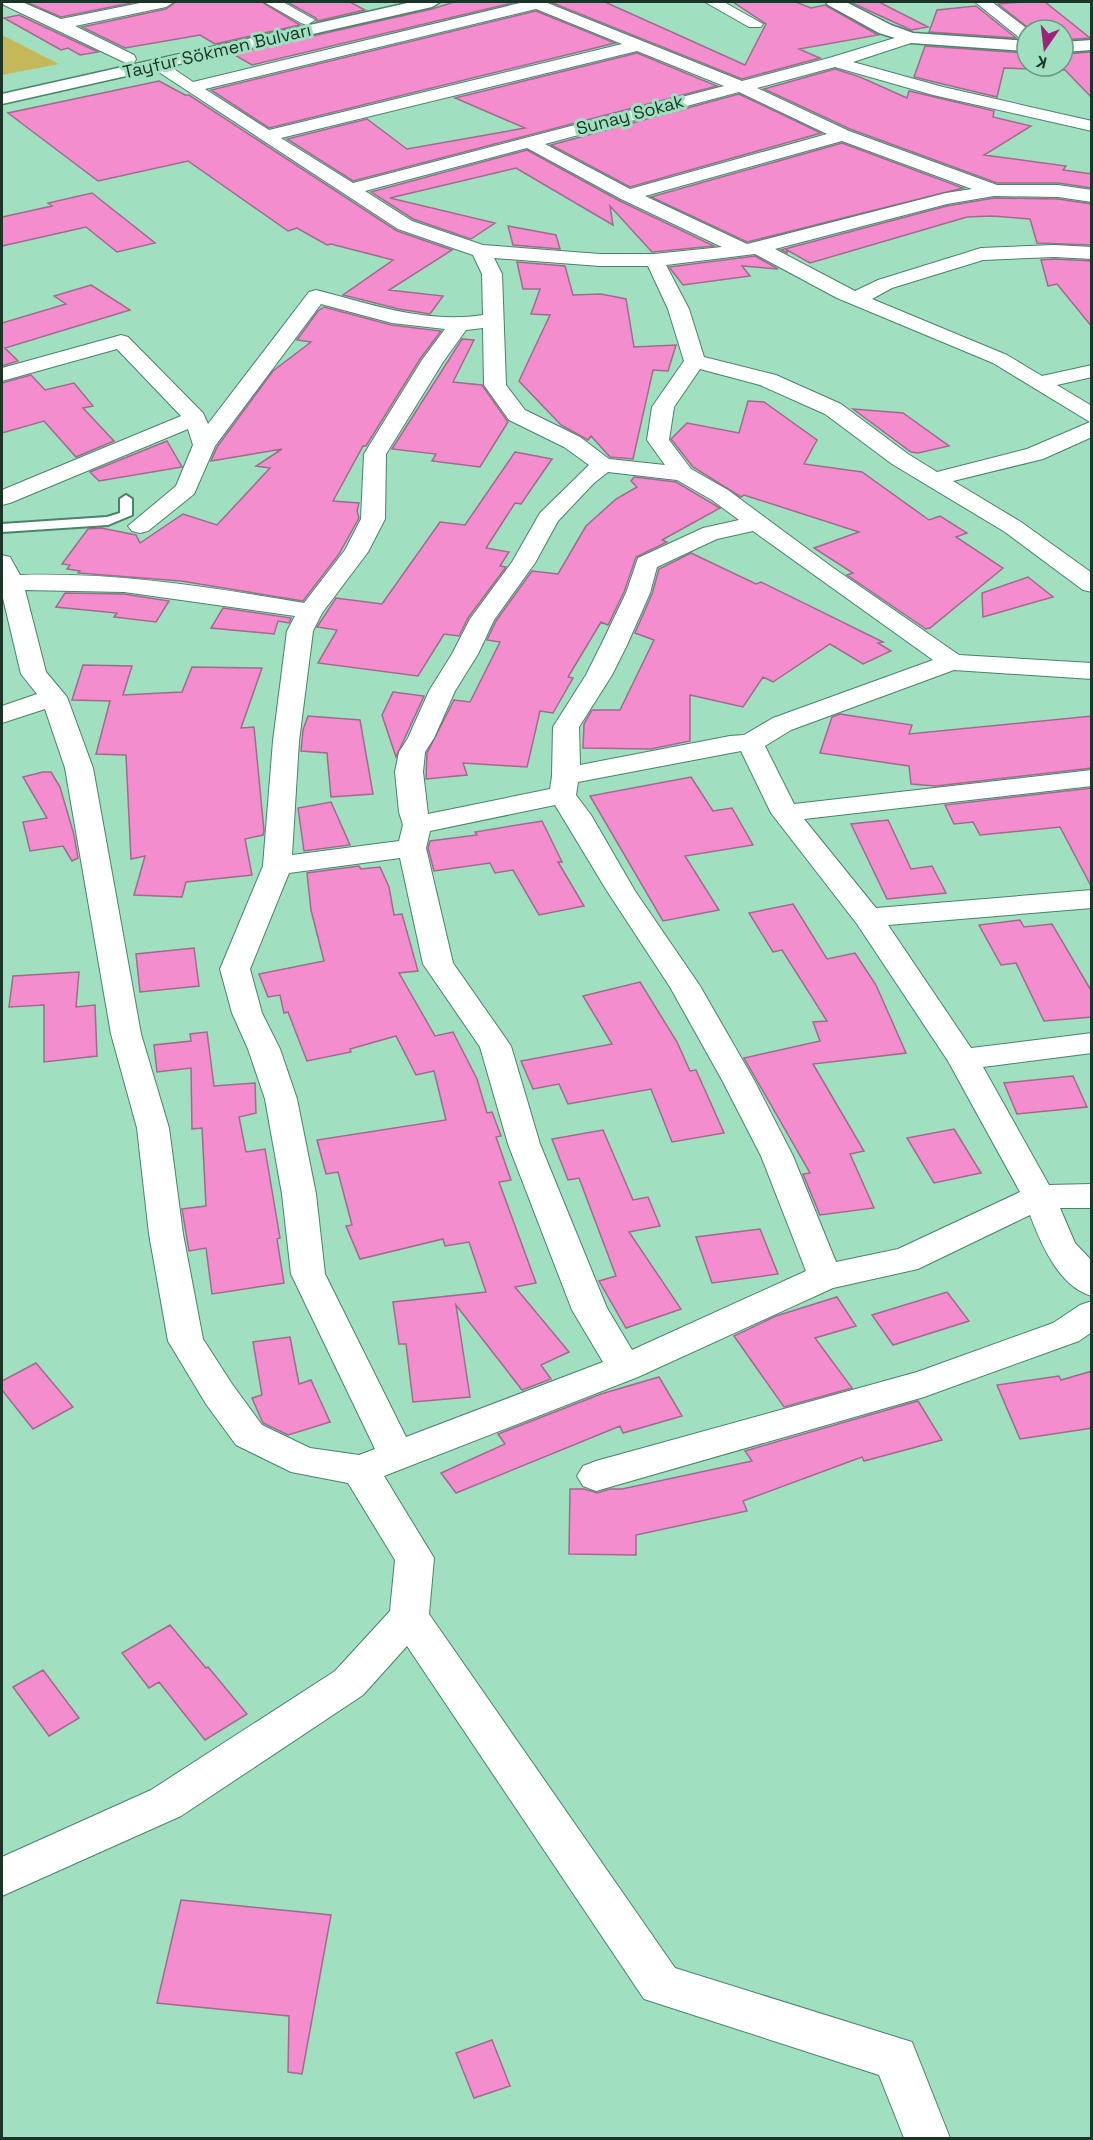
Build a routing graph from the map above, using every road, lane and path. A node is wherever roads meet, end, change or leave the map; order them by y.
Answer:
1 (10, 2) edge
2 (166, 2) edge
3 (272, 2) edge
4 (394, 2) edge
5 (432, 2) edge
6 (713, 2) edge
7 (834, 2) edge
8 (983, 2) edge
9 (535, 3) edge
10 (307, 20) junction
11 (59, 24) junction
12 (754, 24) dead end
13 (1015, 27) edge
14 (911, 38) junction
15 (640, 45) junction
16 (1015, 45) edge
17 (1092, 45) edge
18 (1075, 46) edge
19 (128, 59) junction
20 (835, 62) junction
21 (156, 65) junction
22 (739, 86) junction
23 (192, 87) junction
24 (2, 88) edge
25 (2, 99) edge
26 (1092, 126) edge
27 (843, 135) junction
28 (267, 136) junction
29 (529, 142) junction
30 (348, 190) junction
31 (994, 191) junction
32 (628, 195) junction
33 (1092, 196) edge
34 (751, 249) junction
35 (481, 250) junction
36 (1092, 253) edge
37 (654, 260) junction
38 (856, 299) junction
39 (494, 320) junction
40 (459, 325) junction
41 (695, 361) junction
42 (1092, 371) edge
43 (2, 375) edge
44 (1038, 383) junction
45 (1092, 416) edge
46 (195, 418) junction
47 (1092, 428) edge
48 (204, 446) junction
49 (603, 465) junction
50 (683, 474) junction
51 (934, 479) junction
52 (2, 498) edge
53 (126, 499) dead end
54 (754, 522) junction
55 (140, 526) dead end
56 (2, 528) edge
57 (6, 572) edge
58 (1092, 585) edge
59 (310, 610) junction
60 (952, 662) junction
61 (1092, 671) edge
62 (54, 697) junction
63 (2, 716) edge
64 (750, 743) junction
65 (1092, 778) edge
66 (564, 785) junction
67 (785, 813) junction
68 (415, 836) junction
69 (277, 866) junction
70 (1092, 899) edge
71 (868, 918) junction
72 (1092, 1043) edge
73 (963, 1059) junction
74 (1092, 1196) edge
75 (1038, 1197) junction
76 (825, 1277) junction
77 (1092, 1284) edge
78 (1092, 1314) edge
79 (625, 1368) junction
80 (398, 1456) junction
81 (360, 1470) junction
82 (596, 1476) dead end
83 (408, 1617) junction
84 (2, 1877) edge
85 (927, 2139) edge

1 - 11 street
2 - 11 street
3 - 10 street
4 - 10 main road, Tayfur Sökmen Bulvarı
5 - 21 main road, Tayfur Sökmen Bulvarı
6 - 12 street
7 - 14 main road
8 - 13 street
9 - 15 street
9 - 23 street
10 - 19 main road, Tayfur Sökmen Bulvarı
11 - 19 street
14 - 16 main road
14 - 20 street, Sunay Sokak
15 - 22 street
15 - 28 street
17 - 18 main road
19 - 24 main road, Tayfur Sökmen Bulvarı
20 - 22 street, Sunay Sokak
20 - 26 street
21 - 23 street
21 - 25 main road, Tayfur Sökmen Bulvarı
22 - 27 street
22 - 29 street, Sunay Sokak
23 - 28 street
27 - 31 street
27 - 32 street
28 - 30 street
29 - 30 street, Sunay Sokak
29 - 32 street
30 - 35 street
31 - 33 street
31 - 34 street
32 - 34 street
34 - 37 street
34 - 38 street
35 - 37 street
35 - 39 street
36 - 38 street
37 - 41 street
38 - 44 street
39 - 40 street
39 - 49 street
40 - 48 street
40 - 59 street
41 - 50 street
41 - 51 street
42 - 44 street
43 - 46 street
44 - 45 street
46 - 48 street
46 - 52 street
47 - 51 street
48 - 55 street
49 - 50 street
49 - 68 street
50 - 54 street
51 - 58 street
53 - 56 lane
54 - 60 street
54 - 66 street
57 - 59 street
57 - 62 street
59 - 69 street
60 - 61 street
60 - 64 street
62 - 63 street
62 - 81 street
64 - 66 street
64 - 67 street
65 - 67 street
66 - 68 street
66 - 76 street
67 - 71 street
68 - 69 street
68 - 79 street
69 - 80 street
70 - 71 street
71 - 73 street
72 - 73 street
73 - 75 street
74 - 75 street
75 - 76 street
75 - 77 street
76 - 79 street
78 - 82 street
79 - 80 street
80 - 81 street
81 - 83 street
83 - 84 street
83 - 85 street

